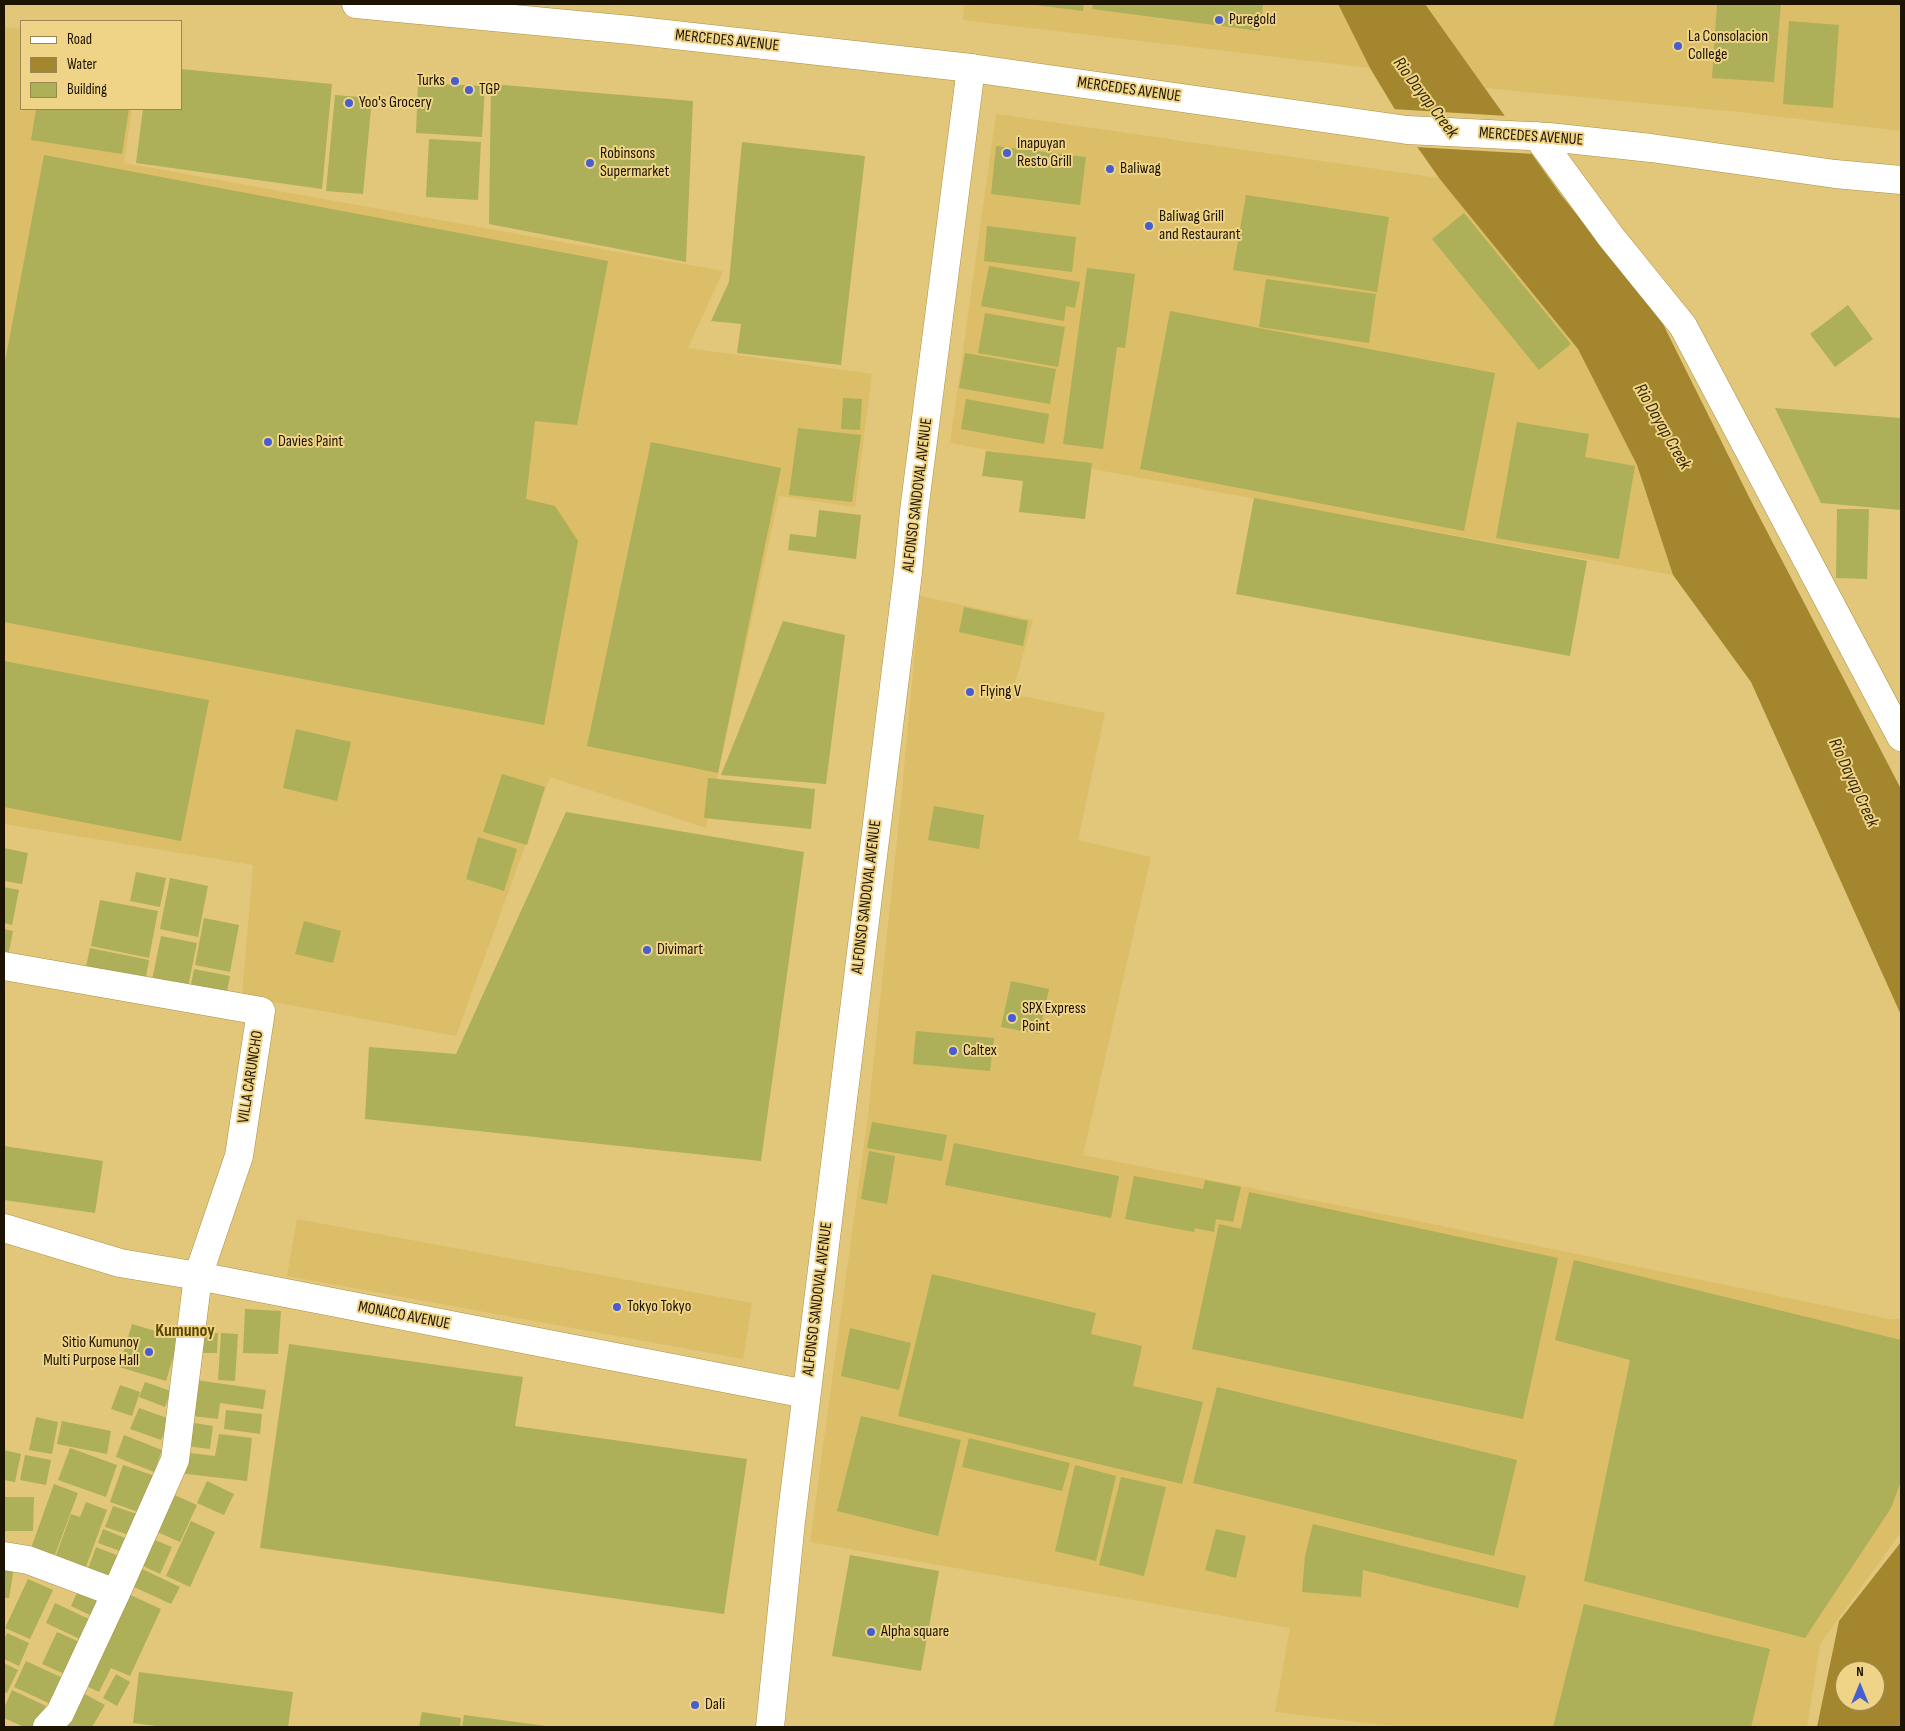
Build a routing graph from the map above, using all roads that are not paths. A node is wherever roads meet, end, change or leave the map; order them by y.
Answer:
1 (356, 4) edge
2 (971, 68) junction
3 (1534, 136) junction
4 (1901, 180) edge
5 (1901, 737) edge
6 (4, 966) edge
7 (4, 1228) edge
8 (198, 1276) junction
9 (806, 1394) junction
10 (4, 1556) edge
11 (116, 1593) junction
12 (47, 1727) edge
13 (770, 1727) edge

1 - 2 street, MERCEDES AVENUE
2 - 3 street, MERCEDES AVENUE
2 - 9 street, ALFONSO SANDOVAL AVENUE
3 - 4 street, MERCEDES AVENUE
3 - 5 street
6 - 8 street, VILLA CARUNCHO
7 - 8 street, MONACO AVENUE
8 - 9 street, MONACO AVENUE
8 - 11 street
9 - 13 street, ALFONSO SANDOVAL AVENUE
10 - 11 street
11 - 12 street

